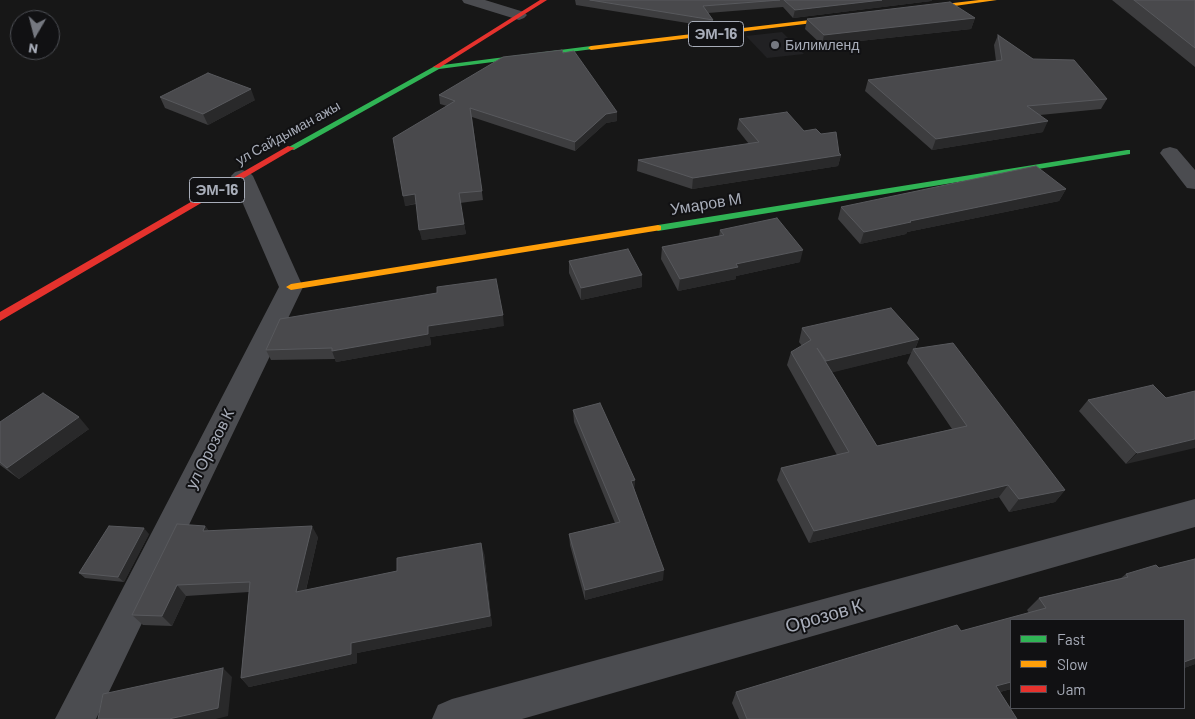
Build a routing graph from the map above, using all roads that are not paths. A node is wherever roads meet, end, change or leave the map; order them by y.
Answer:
1 (468, 0) edge
2 (544, 0) edge
3 (994, 0) edge
4 (906, 11) edge
5 (519, 15) junction
6 (857, 16) edge
7 (437, 67) junction
8 (1195, 150) edge
9 (1127, 152) dead end
10 (242, 176) junction
11 (1195, 183) edge
12 (291, 287) junction
13 (0, 317) edge
14 (1195, 513) edge
15 (75, 719) edge
16 (452, 719) edge

1 - 5 street
2 - 5 main road, ул Сайдыман ажы
3 - 4 main road
5 - 7 main road, ул Сайдыман ажы
6 - 7 main road, ЭМ-16
7 - 10 main road, ул Сайдыман ажы / ЭМ-16
8 - 11 street
9 - 12 main road, Умаров М
10 - 12 street
10 - 13 main road, ул Сайдыман ажы / ЭМ-16
12 - 15 street, ул Орозов К
14 - 16 street, Орозов К

